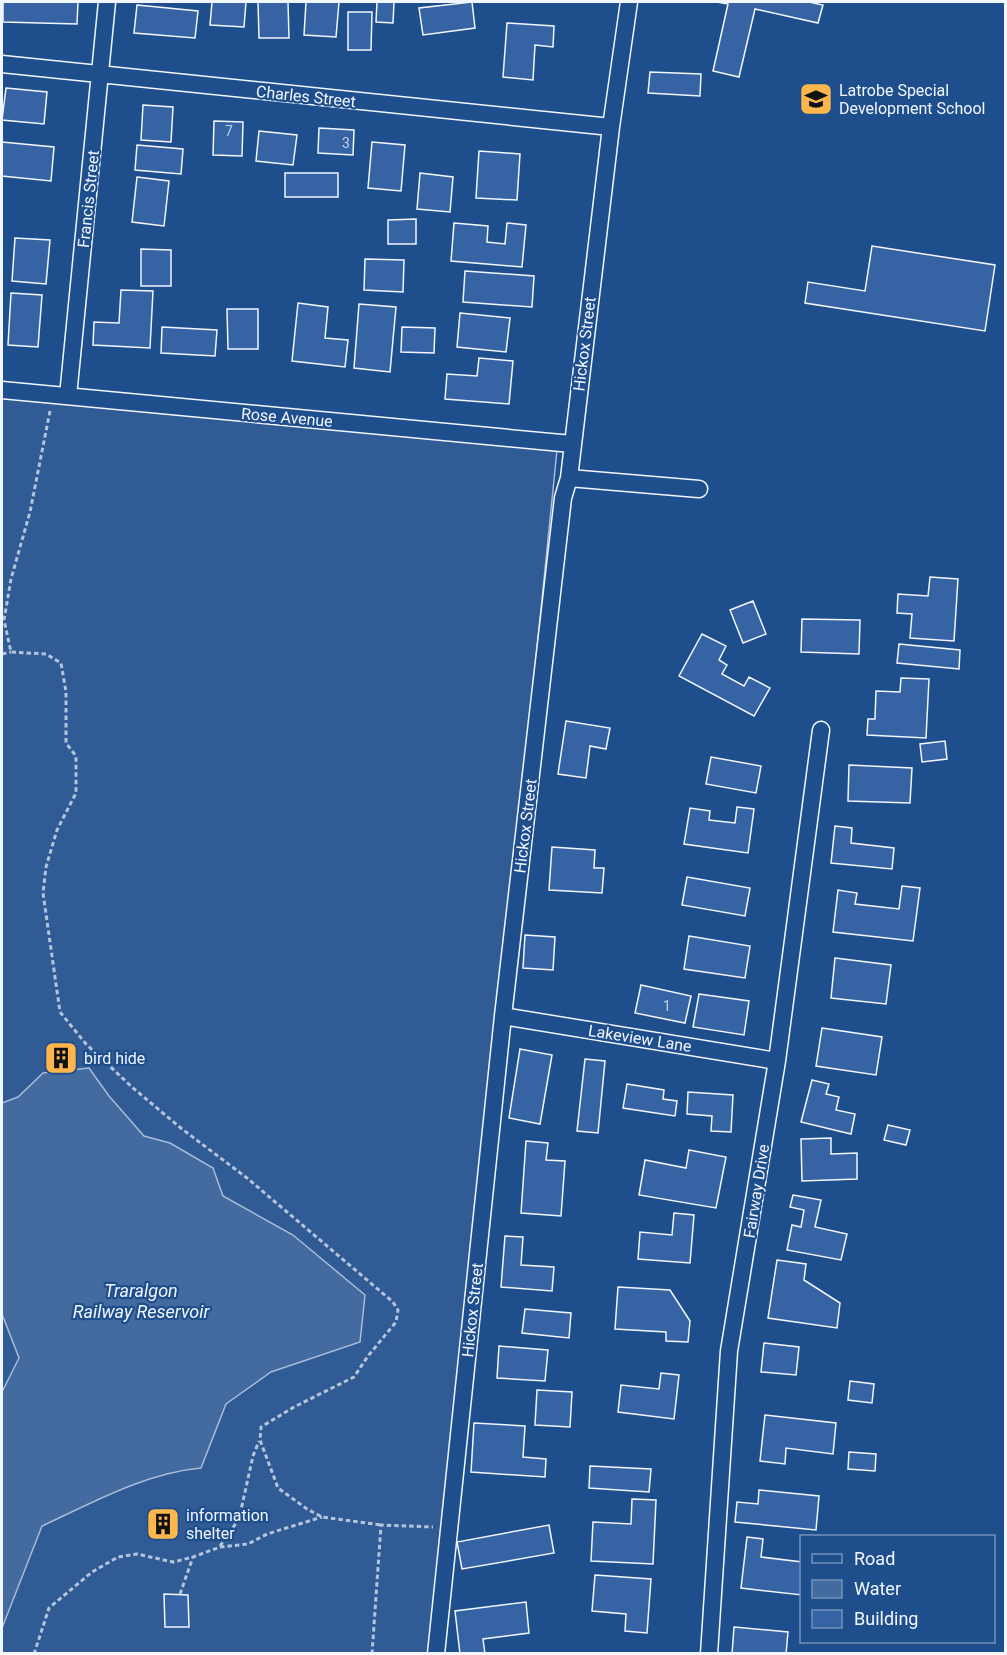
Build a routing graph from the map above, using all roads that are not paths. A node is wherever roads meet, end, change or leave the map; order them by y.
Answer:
1 (107, 2) edge
2 (629, 2) edge
3 (2, 64) edge
4 (100, 75) junction
5 (611, 127) junction
6 (2, 390) edge
7 (61, 396) junction
8 (572, 444) junction
9 (569, 478) junction
10 (699, 489) dead end
11 (821, 730) dead end
12 (502, 1016) junction
13 (777, 1061) junction
14 (436, 1653) edge
15 (709, 1653) edge

1 - 4 street, Francis Street
2 - 5 street, Hickox Street
3 - 4 street, Charles Street
4 - 5 street, Charles Street
4 - 7 street, Francis Street
5 - 8 street, Hickox Street
6 - 7 street, Rose Avenue
7 - 8 street, Rose Avenue
8 - 9 street, Hickox Street
9 - 10 street
9 - 12 street, Hickox Street
11 - 13 street, Fairway Drive
12 - 13 street, Lakeview Lane
12 - 14 street, Hickox Street
13 - 15 street, Fairway Drive

